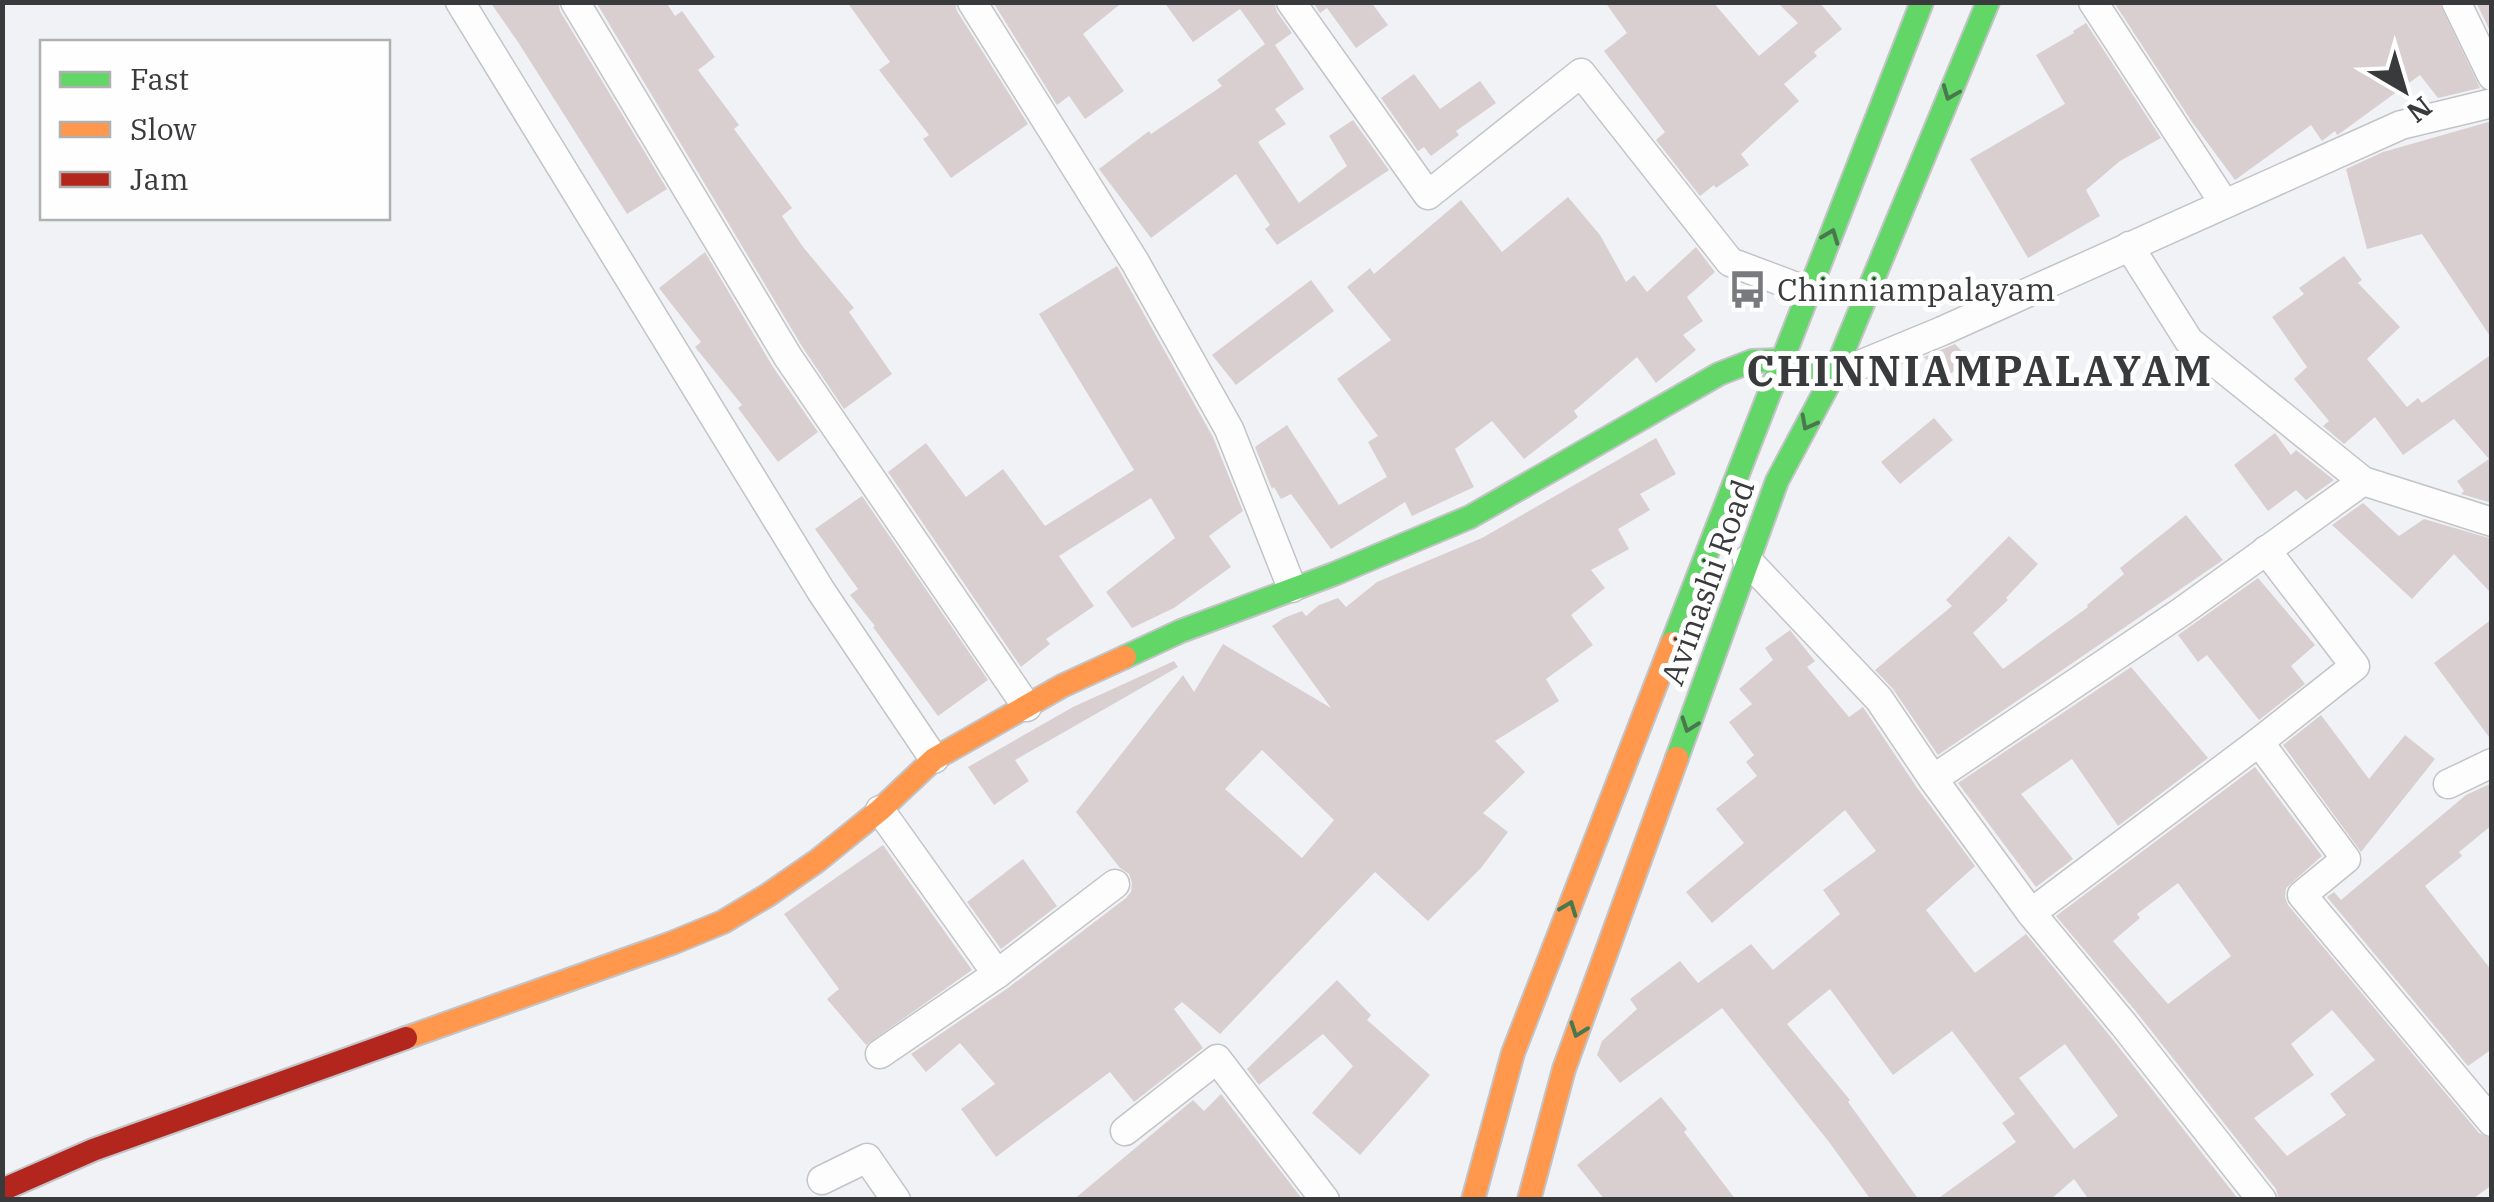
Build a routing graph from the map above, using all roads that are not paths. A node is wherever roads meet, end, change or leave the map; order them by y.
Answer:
1 (460, 2) edge
2 (575, 2) edge
3 (972, 2) edge
4 (1291, 2) edge
5 (1988, 2) edge
6 (2093, 2) edge
7 (2456, 2) edge
8 (1919, 5) edge
9 (2492, 76) edge
10 (2492, 103) edge
11 (2224, 204) junction
12 (2129, 246) junction
13 (1810, 292) junction
14 (1782, 360) junction
15 (1834, 376) junction
16 (2362, 481) junction
17 (2492, 522) edge
18 (2266, 550) junction
19 (1746, 560) junction
20 (1292, 588) junction
21 (1026, 707) junction
22 (2258, 742) junction
23 (934, 759) junction
24 (2492, 763) edge
25 (1933, 779) junction
26 (2448, 784) dead end
27 (880, 810) junction
28 (1115, 884) dead end
29 (2031, 913) junction
30 (997, 974) junction
31 (880, 1054) dead end
32 (2492, 1122) edge
33 (1125, 1131) dead end
34 (822, 1180) dead end
35 (2, 1190) edge
36 (896, 1200) edge
37 (1325, 1200) edge
38 (1473, 1200) edge
39 (1529, 1200) edge
40 (2262, 1200) edge

1 - 23 street
2 - 21 street
3 - 20 street
4 - 13 street
5 -> 15 main road, Avinashi Road
6 - 11 street
7 - 9 street
13 -> 8 main road, Avinashi Road
10 - 11 street
11 - 12 street
12 - 15 street
12 - 16 street
13 - 14 main road, Avinashi Road
14 - 15 main road
14 - 20 main road
38 -> 14 main road, Avinashi Road
15 -> 19 main road, Avinashi Road
16 - 17 street
16 - 18 street
18 - 22 street
18 - 25 street
19 - 25 street
19 -> 39 main road, Avinashi Road
20 - 21 main road
21 - 23 main road
22 - 29 street
22 - 32 street
23 - 27 main road
24 - 26 street
25 - 29 street
27 - 30 street
27 - 35 main road
28 - 30 street
29 - 40 street
30 - 31 street
33 - 37 street
34 - 36 street

